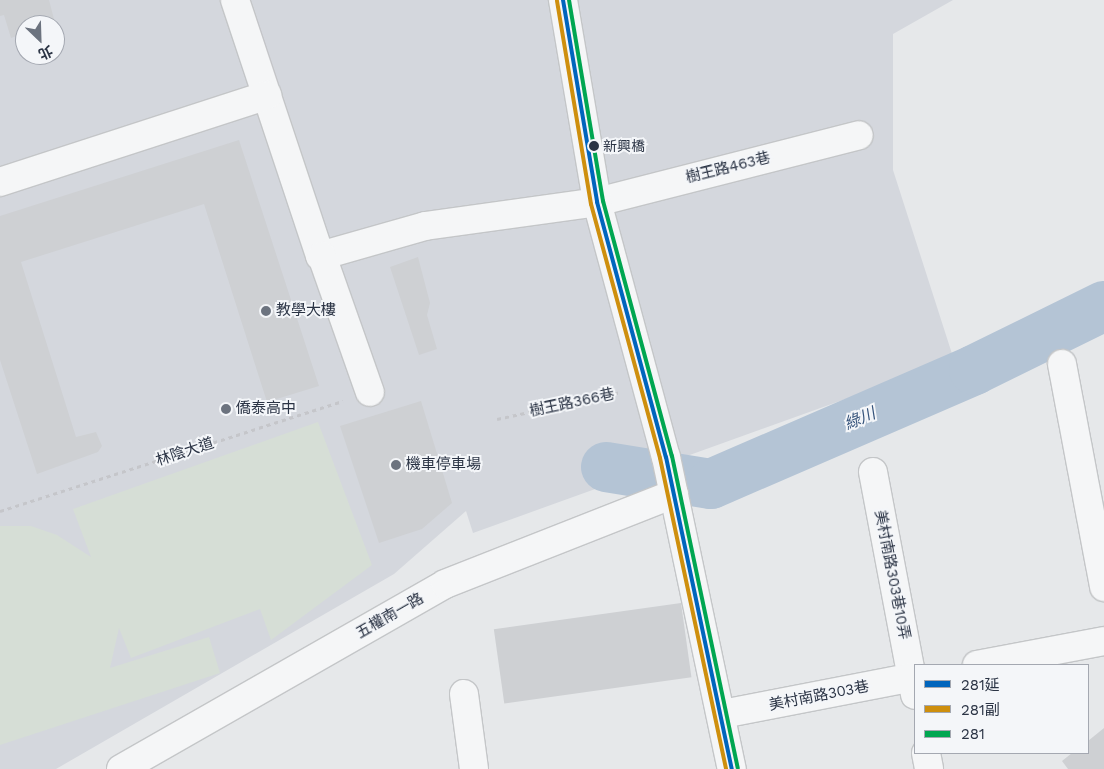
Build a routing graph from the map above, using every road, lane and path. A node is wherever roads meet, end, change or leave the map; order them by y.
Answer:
1 (235, 0) edge
2 (563, 0) edge
3 (267, 95) junction
4 (860, 135) dead end
5 (0, 182) edge
6 (597, 202) junction
7 (322, 256) junction
8 (1062, 364) dead end
9 (647, 387) junction
10 (370, 392) joint
11 (497, 419) dead end
12 (873, 472) dead end
13 (674, 494) junction
14 (0, 511) edge
15 (1104, 586) edge
16 (1104, 641) edge
17 (982, 664) edge
18 (914, 683) edge
19 (464, 694) dead end
20 (722, 714) junction
21 (926, 754) edge
22 (121, 769) edge
23 (474, 769) edge
24 (732, 769) edge
25 (929, 769) edge

1 - 3 street
2 - 6 street
3 - 5 street
3 - 7 street
4 - 6 street, 樹王路463巷
6 - 7 street, 樹王路463巷
6 - 9 street
7 - 10 street
8 - 15 street
9 - 11 path, 樹王路366巷
9 - 13 street
10 - 14 path, 林陰大道
12 - 18 street, 美村南路303巷10弄
13 - 20 street
13 - 22 street, 五權南一路
16 - 17 street
18 - 20 street, 美村南路303巷
19 - 23 street
20 - 24 street
21 - 25 street

